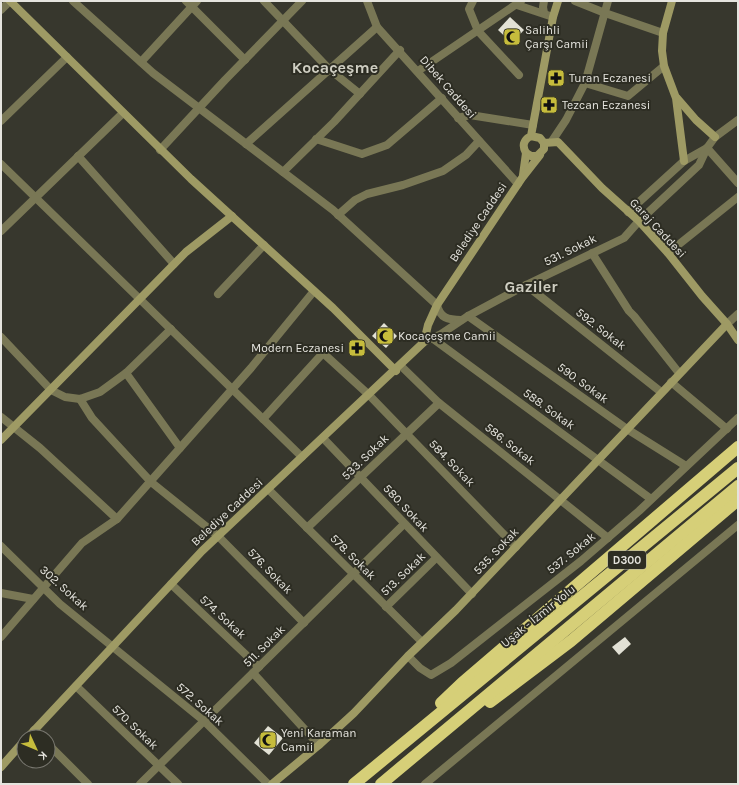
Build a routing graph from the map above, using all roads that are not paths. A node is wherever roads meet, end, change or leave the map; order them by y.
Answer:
1 (10, 1) edge
2 (73, 1) edge
3 (264, 1) edge
4 (302, 1) edge
5 (367, 1) edge
6 (473, 1) edge
7 (544, 1) edge
8 (558, 1) edge
9 (575, 1) edge
10 (608, 1) edge
11 (672, 1) edge
12 (191, 3) edge
13 (519, 3) edge
14 (1, 10) edge
15 (544, 13) junction
16 (605, 13) junction
17 (553, 17) junction
18 (283, 21) junction
19 (377, 27) junction
20 (478, 31) junction
21 (663, 33) junction
22 (400, 50) junction
23 (67, 57) junction
24 (245, 60) junction
25 (141, 62) junction
26 (664, 66) junction
27 (329, 69) junction
28 (418, 71) junction
29 (519, 75) dead end
30 (584, 83) junction
31 (360, 94) junction
32 (442, 98) junction
33 (676, 98) junction
34 (199, 108) junction
35 (123, 113) junction
36 (458, 118) junction
37 (738, 120) edge
38 (1, 121) edge
39 (533, 125) junction
40 (531, 136) junction
41 (715, 137) junction
42 (316, 139) junction
43 (479, 141) junction
44 (548, 142) junction
45 (246, 144) junction
46 (706, 148) junction
47 (160, 150) junction
48 (526, 153) junction
49 (540, 155) junction
50 (78, 156) junction
51 (684, 161) junction
52 (1, 164) edge
53 (283, 172) junction
54 (520, 181) junction
55 (738, 183) edge
56 (35, 197) junction
57 (738, 197) edge
58 (628, 212) junction
59 (338, 215) junction
60 (232, 216) junction
61 (639, 221) junction
62 (1, 231) edge
63 (264, 246) junction
64 (668, 253) junction
65 (592, 254) junction
66 (174, 264) junction
67 (526, 285) junction
68 (314, 291) junction
69 (218, 294) dead end
70 (140, 299) junction
71 (437, 305) junction
72 (738, 314) edge
73 (468, 316) junction
74 (461, 320) junction
75 (727, 324) junction
76 (171, 329) junction
77 (1, 336) edge
78 (432, 338) junction
79 (738, 340) edge
80 (424, 342) junction
81 (398, 368) junction
82 (126, 373) junction
83 (679, 373) junction
84 (671, 382) junction
85 (232, 388) junction
86 (51, 390) junction
87 (661, 392) junction
88 (369, 395) junction
89 (80, 399) junction
90 (438, 403) junction
91 (1, 417) edge
92 (738, 418) edge
93 (263, 419) junction
94 (14, 427) junction
95 (627, 429) junction
96 (727, 429) junction
97 (407, 434) junction
98 (323, 438) junction
99 (1, 440) edge
100 (738, 447) edge
101 (180, 448) junction
102 (302, 457) junction
103 (598, 460) junction
104 (686, 466) junction
105 (738, 468) edge
106 (360, 478) junction
107 (151, 482) junction
108 (738, 486) edge
109 (268, 489) junction
110 (652, 499) junction
111 (561, 500) junction
112 (738, 500) edge
113 (117, 519) junction
114 (404, 524) junction
115 (738, 525) edge
116 (307, 528) junction
117 (218, 536) junction
118 (608, 538) junction
119 (1, 546) edge
120 (516, 547) junction
121 (436, 558) junction
122 (353, 574) junction
123 (171, 584) junction
124 (43, 587) junction
125 (1, 593) edge
126 (472, 594) junction
127 (33, 600) junction
128 (386, 607) junction
129 (304, 623) junction
130 (1, 637) edge
131 (422, 642) junction
132 (113, 645) junction
133 (408, 656) junction
134 (256, 670) junction
135 (76, 686) junction
136 (204, 721) junction
137 (452, 725) junction
138 (35, 729) edge
139 (319, 745) junction
140 (396, 748) junction
141 (16, 750) edge
142 (56, 752) edge
143 (158, 766) junction
144 (1, 767) edge
145 (88, 784) edge
146 (140, 784) edge
147 (178, 784) edge
148 (268, 784) edge
149 (272, 784) edge
150 (354, 784) edge
151 (382, 784) edge
152 (425, 784) edge

1 - 14 street
1 - 23 street
2 - 25 street
3 - 18 street
4 - 18 street
5 - 19 street, Dibek Caddesi
6 - 20 street
7 - 15 street
8 - 17 street
9 - 16 street
10 - 16 street
11 - 21 street
12 - 24 street
12 - 25 street
13 - 15 street
13 - 20 street
15 - 17 street
16 - 21 street
16 - 30 street
17 - 39 street
18 - 24 street
18 - 27 street
19 - 22 street, Dibek Caddesi
19 - 27 street
20 - 28 street
20 - 29 street
21 - 26 street
22 - 28 street, Dibek Caddesi
22 - 31 street
23 - 35 street
23 - 38 street
24 - 34 street
25 - 34 street
26 - 30 street
26 - 33 street
27 - 31 street
27 - 45 street
28 - 32 street, Dibek Caddesi
30 - 44 street
31 - 42 street
32 - 36 street, Dibek Caddesi
32 - 42 street
33 - 41 street
33 - 51 street
34 - 45 street
34 - 47 street
35 - 47 street
35 - 50 street
36 - 39 street
36 - 43 street, Dibek Caddesi
37 - 41 street
39 - 40 street
40 - 44 street
40 - 48 street
41 - 46 street
42 - 53 street
43 - 54 street, Dibek Caddesi
43 - 59 street
44 - 49 street
44 - 58 street, Garaj Caddesi
45 - 53 street
46 - 51 street
46 - 55 street
46 - 61 street, 531. Sokak
47 - 60 street
48 - 49 street
48 - 54 street
49 - 54 street, Belediye Caddesi
50 - 56 street
50 - 66 street
51 - 58 street
52 - 56 street
53 - 59 street
54 - 71 street, Belediye Caddesi
56 - 62 street
56 - 70 street
57 - 64 street
58 - 61 street, Garaj Caddesi
59 - 71 street
60 - 63 street
60 - 66 street
61 - 64 street, Garaj Caddesi
61 - 65 street, 531. Sokak
63 - 68 street
63 - 69 street
64 - 75 street, Garaj Caddesi
65 - 67 street, 531. Sokak
65 - 83 street
66 - 70 street
67 - 73 street, 531. Sokak
67 - 87 street, 592. Sokak
68 - 81 street
68 - 85 street
70 - 76 street
70 - 86 street
71 - 74 street
71 - 80 street, Belediye Caddesi
72 - 75 street
73 - 74 street, 531. Sokak
73 - 95 street, 590. Sokak
74 - 78 street, 531. Sokak
75 - 79 street, Garaj Caddesi
75 - 83 street, 535. Sokak
76 - 82 street
76 - 85 street
77 - 86 street
78 - 80 street, 531. Sokak
78 - 103 street, 588. Sokak
80 - 81 street, Belediye Caddesi
81 - 88 street, Belediye Caddesi
81 - 90 street, 586. Sokak
82 - 89 street
82 - 101 street
83 - 84 street, 535. Sokak
84 - 87 street, 535. Sokak
84 - 96 street
85 - 93 street
85 - 101 street
86 - 89 street
86 - 94 street
87 - 95 street, 535. Sokak
88 - 93 street, 584. Sokak
88 - 97 street, 584. Sokak
88 - 98 street, Belediye Caddesi
89 - 107 street, 576. Sokak
90 - 97 street, 533. Sokak
90 - 111 street, 586. Sokak
91 - 94 street
92 - 96 street, 537. Sokak
93 - 102 street
94 - 99 street
94 - 113 street
95 - 103 street, 535. Sokak
95 - 104 street, 590. Sokak
96 - 104 street, 537. Sokak
97 - 106 street, 533. Sokak
97 - 120 street, 584. Sokak
98 - 102 street, Belediye Caddesi
98 - 106 street, 580. Sokak
100 - 140 highway
101 - 107 street
102 - 109 street, Belediye Caddesi
103 - 110 street, 588. Sokak
103 - 111 street, 535. Sokak
104 - 110 street, 537. Sokak
105 - 140 highway, Uşak - İzmir Yolu / D300
106 - 114 street, 580. Sokak
106 - 116 street, 533. Sokak
107 - 113 street
107 - 117 street, 576. Sokak
108 - 137 highway, D300
109 - 116 street, 578. Sokak
109 - 117 street, Belediye Caddesi
110 - 118 street, 537. Sokak
111 - 118 street, 586. Sokak
111 - 120 street, 535. Sokak
112 - 137 highway
113 - 124 street
114 - 121 street, 580. Sokak
114 - 122 street, 511. Sokak
115 - 152 street
116 - 122 street, 578. Sokak
117 - 123 street, Belediye Caddesi
117 - 129 street, 576. Sokak
118 - 133 street, 537. Sokak
119 - 124 street, 302. Sokak
120 - 126 street, 535. Sokak
121 - 126 street, 580. Sokak
121 - 128 street, 513. Sokak
122 - 128 street, 578. Sokak
122 - 129 street, 511. Sokak
123 - 132 street, Belediye Caddesi
123 - 134 street, 574. Sokak
124 - 127 street
124 - 132 street, 302. Sokak
125 - 127 street
126 - 131 street, 535. Sokak
127 - 130 street
128 - 131 street, 578. Sokak
129 - 134 street, 511. Sokak
131 - 133 street, 535. Sokak
132 - 135 street, Belediye Caddesi
132 - 136 street, 572. Sokak
133 - 139 street, 535. Sokak
134 - 136 street, 511. Sokak
134 - 139 street, 574. Sokak
135 - 138 street, Belediye Caddesi
135 - 143 street, 570. Sokak
136 - 143 street, 511. Sokak
136 - 148 street, 572. Sokak
137 - 151 highway, D300
139 - 149 street, 535. Sokak
140 - 150 highway, Uşak - İzmir Yolu / D300
141 - 144 street
142 - 145 street
143 - 146 street, 511. Sokak
143 - 147 street, 570. Sokak

